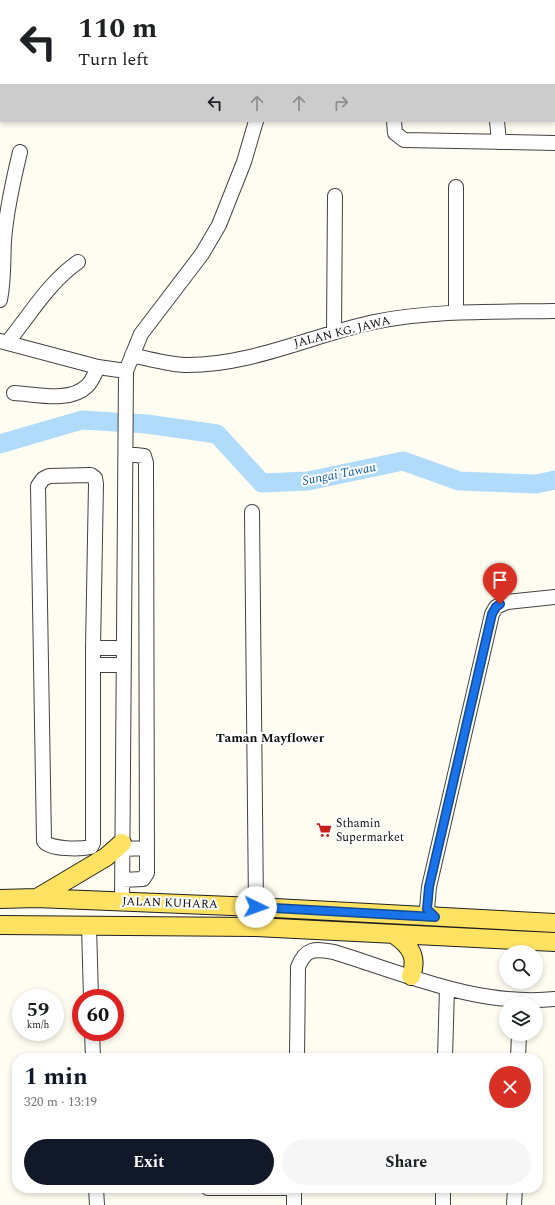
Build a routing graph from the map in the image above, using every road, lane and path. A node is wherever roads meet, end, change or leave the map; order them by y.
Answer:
1 (256, 122) edge
2 (394, 122) edge
3 (497, 122) edge
4 (499, 142) junction
5 (555, 143) edge
6 (20, 152) dead end
7 (456, 187) dead end
8 (335, 196) dead end
9 (78, 262) dead end
10 (0, 300) edge
11 (555, 311) edge
12 (456, 312) junction
13 (334, 332) junction
14 (4, 342) edge
15 (132, 355) junction
16 (98, 367) junction
17 (126, 371) junction
18 (14, 393) dead end
19 (127, 454) junction
20 (252, 512) dead end
21 (124, 580) junction
22 (147, 580) junction
23 (555, 597) edge
24 (93, 648) junction
25 (124, 648) junction
26 (93, 665) junction
27 (124, 665) junction
28 (122, 846) junction
29 (147, 848) junction
30 (122, 880) junction
31 (0, 898) edge
32 (36, 898) junction
33 (122, 902) junction
34 (256, 907) junction
35 (435, 917) junction
36 (555, 922) edge
37 (0, 925) edge
38 (89, 926) junction
39 (178, 926) junction
40 (395, 935) junction
41 (555, 942) edge
42 (411, 976) junction
43 (447, 988) junction
44 (91, 989) edge
45 (499, 998) edge
46 (555, 999) edge
47 (543, 1000) edge
48 (92, 1041) edge
49 (519, 1041) edge
50 (93, 1053) edge
51 (297, 1053) edge
52 (445, 1053) edge
53 (518, 1053) edge
54 (96, 1193) edge
55 (294, 1193) edge
56 (443, 1193) edge
57 (515, 1193) edge
58 (97, 1205) edge
59 (294, 1205) edge
60 (443, 1205) edge
61 (514, 1205) edge

1 - 15 street
2 - 4 street
3 - 4 street
4 - 5 street
6 - 10 street
7 - 12 street
8 - 13 street
9 - 14 street
11 - 12 street, JALAN KG. JAWA
12 - 13 street, JALAN KG. JAWA
13 - 15 street, JALAN KG. JAWA
14 - 16 street
15 - 17 street
16 - 17 street
16 - 18 street
17 - 19 street
19 - 21 street
19 - 22 street
20 - 34 street
21 - 22 street
21 - 25 street
22 - 29 street
23 - 35 street
24 - 25 street
24 - 26 street
24 - 26 street
25 - 27 street
26 - 27 street
27 - 28 street
28 - 29 street
28 - 30 street
28 - 32 main road
29 - 30 street
30 - 33 street
31 - 32 main road, JALAN KUHARA
32 - 33 main road, JALAN KUHARA
33 - 34 main road, JALAN KUHARA
33 - 39 main road
34 - 35 main road, JALAN KUHARA
35 - 36 main road, JALAN KUHARA
37 - 38 main road, JALAN KUHARA
38 - 39 main road, JALAN KUHARA
38 - 44 street
39 - 40 main road, JALAN KUHARA
40 - 41 main road, JALAN KUHARA
40 - 42 main road
42 - 43 street
42 - 51 street
43 - 45 street
43 - 52 street
46 - 47 street
48 - 50 street
49 - 53 street
54 - 58 street
55 - 59 street
56 - 60 street
57 - 61 street

